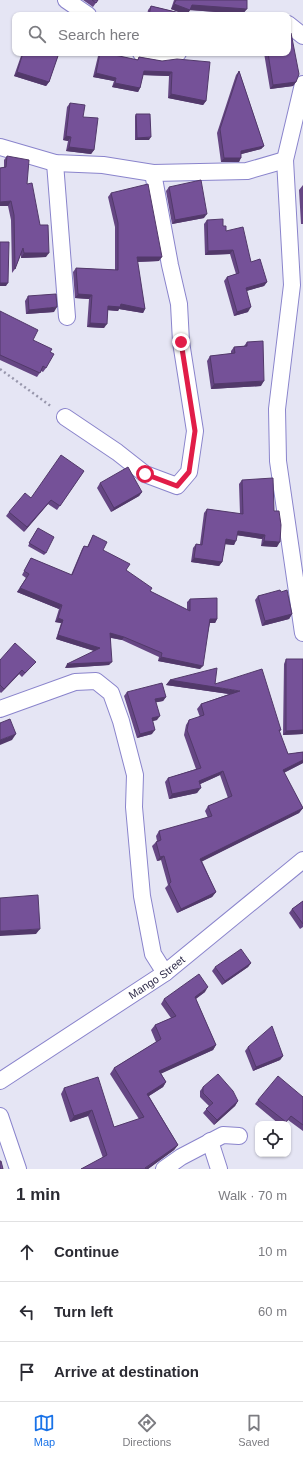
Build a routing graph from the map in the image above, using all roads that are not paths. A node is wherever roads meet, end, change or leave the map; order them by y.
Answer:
1 (66, 0) edge
2 (84, 12) edge
3 (291, 26) edge
4 (303, 36) edge
5 (303, 84) edge
6 (0, 147) edge
7 (285, 160) junction
8 (55, 163) junction
9 (153, 173) junction
10 (67, 316) dead end
11 (65, 417) road end
12 (303, 633) edge
13 (0, 709) edge
14 (303, 860) edge
15 (164, 973) junction
16 (0, 1080) edge
17 (0, 1116) edge
18 (239, 1136) dead end
19 (210, 1142) junction
20 (18, 1169) edge
21 (164, 1169) edge
22 (219, 1169) edge

1 - 2 street
3 - 4 street
5 - 7 street
6 - 8 street
7 - 9 street
7 - 12 street
8 - 9 street
8 - 10 street
9 - 11 street
13 - 15 street
14 - 15 street, Mango Street
15 - 16 street, Mango Street
17 - 20 street
18 - 19 street
19 - 21 street
19 - 22 street

